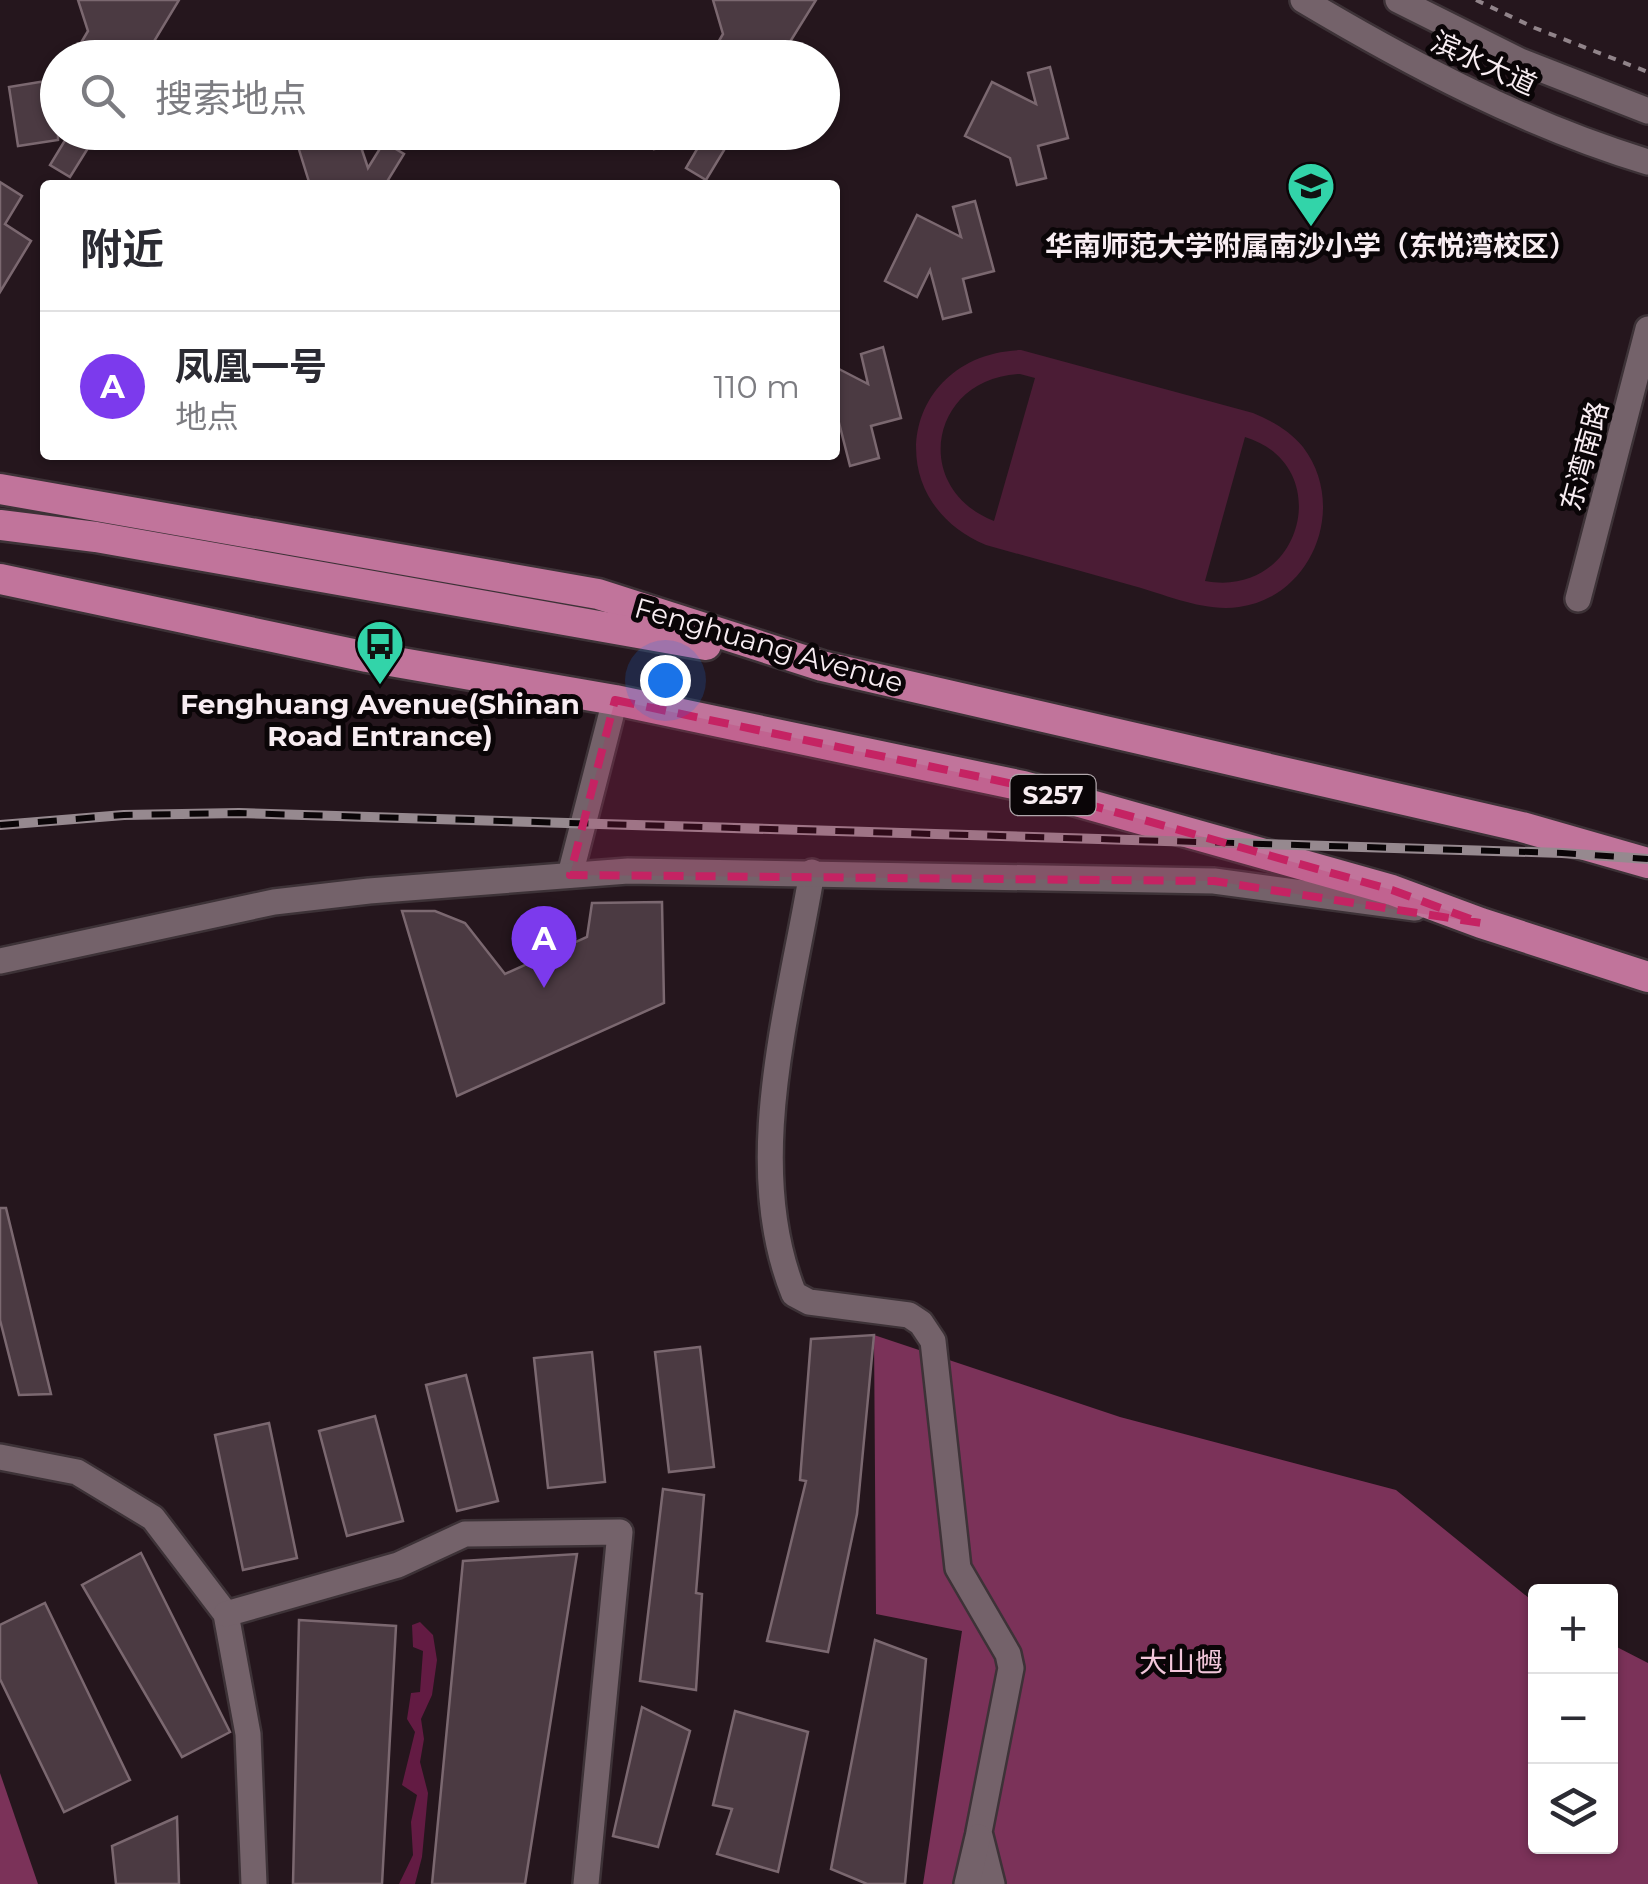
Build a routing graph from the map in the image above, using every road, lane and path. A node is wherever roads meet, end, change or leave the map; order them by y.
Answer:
1 (1303, 0) edge
2 (1398, 0) edge
3 (1476, 0) edge
4 (1648, 72) edge
5 (1648, 111) edge
6 (1648, 162) edge
7 (1648, 329) edge
8 (0, 489) edge
9 (0, 516) edge
10 (0, 525) edge
11 (96, 537) junction
12 (0, 580) edge
13 (1578, 599) dead end
14 (822, 666) junction
15 (616, 700) junction
16 (1648, 864) edge
17 (812, 872) junction
18 (570, 875) junction
19 (1481, 923) junction
20 (0, 961) edge
21 (1648, 977) edge
22 (0, 1457) edge
23 (226, 1614) junction
24 (978, 1832) junction
25 (254, 1884) edge
26 (586, 1884) edge
27 (967, 1884) edge
28 (992, 1884) edge

1 - 6 street, 滨水大道
2 - 5 street, 滨水大道
3 - 4 path
7 - 13 street, 东湾南路
8 - 14 main road, Fenghuang Avenue
9 - 11 main road
10 - 11 main road
11 - 14 main road
12 - 15 main road, S257
14 - 16 main road, Fenghuang Avenue
15 - 18 street
15 - 19 main road, S257
17 - 18 street
17 - 19 street
17 - 24 street
18 - 20 street
19 - 21 main road, S257
22 - 23 street
23 - 25 street
23 - 26 street
24 - 27 street
24 - 28 street

